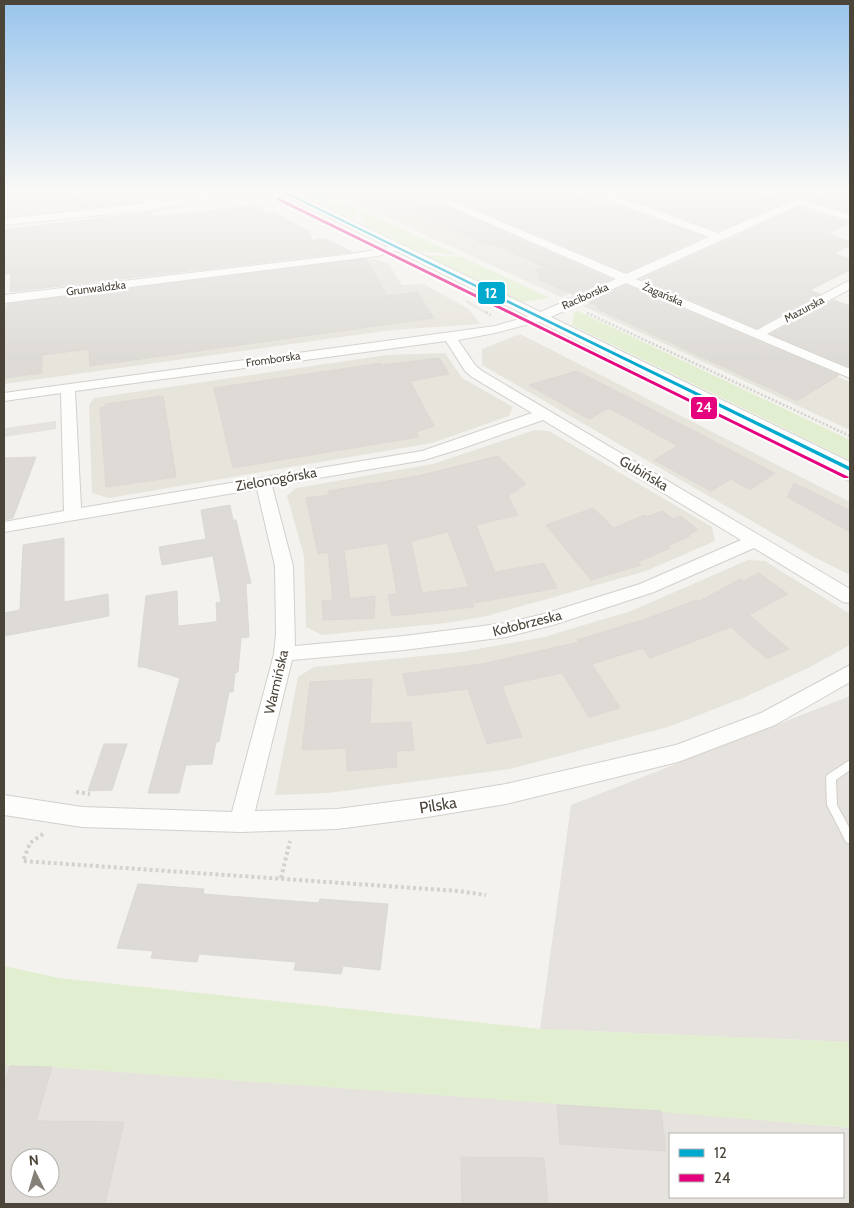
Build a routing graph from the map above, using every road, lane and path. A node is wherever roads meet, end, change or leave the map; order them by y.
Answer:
1 (396, 247) edge
2 (397, 247) edge
3 (553, 247) edge
4 (695, 247) edge
5 (626, 278) junction
6 (850, 284) edge
7 (4, 299) edge
8 (568, 304) junction
9 (540, 317) junction
10 (758, 334) junction
11 (450, 337) junction
12 (850, 374) edge
13 (68, 388) junction
14 (4, 397) edge
15 (544, 414) junction
16 (850, 436) edge
17 (850, 469) edge
18 (263, 481) junction
19 (73, 516) junction
20 (4, 527) edge
21 (756, 540) junction
22 (850, 597) edge
23 (284, 654) junction
24 (850, 673) edge
25 (850, 764) edge
26 (100, 795) dead end
27 (4, 806) edge
28 (58, 813) junction
29 (241, 822) junction
30 (850, 838) edge
31 (486, 895) dead end

1 - 7 street, Grunwaldzka
2 - 9 street
3 - 5 street, Żagańska
4 - 5 street, Raciborska
5 - 8 street, Raciborska
5 - 10 street, Żagańska
6 - 10 street, Mazurska
8 - 9 street, Raciborska
8 - 16 path
9 - 11 street, Fromborska
9 - 17 street
10 - 12 street, Żagańska
11 - 13 street, Fromborska
11 - 15 street, Gubińska
13 - 14 street, Fromborska
13 - 19 street
15 - 18 street, Zielonogórska
15 - 21 street, Gubińska
18 - 19 street, Zielonogórska
18 - 23 street, Warmińska
19 - 20 street, Zielonogórska
21 - 22 street, Gubińska
21 - 23 street, Kołobrzeska
23 - 29 street, Warmińska
24 - 29 street, Pilska
25 - 30 lane
26 - 28 path
27 - 28 street, Pilska
28 - 29 street, Pilska
28 - 31 path

